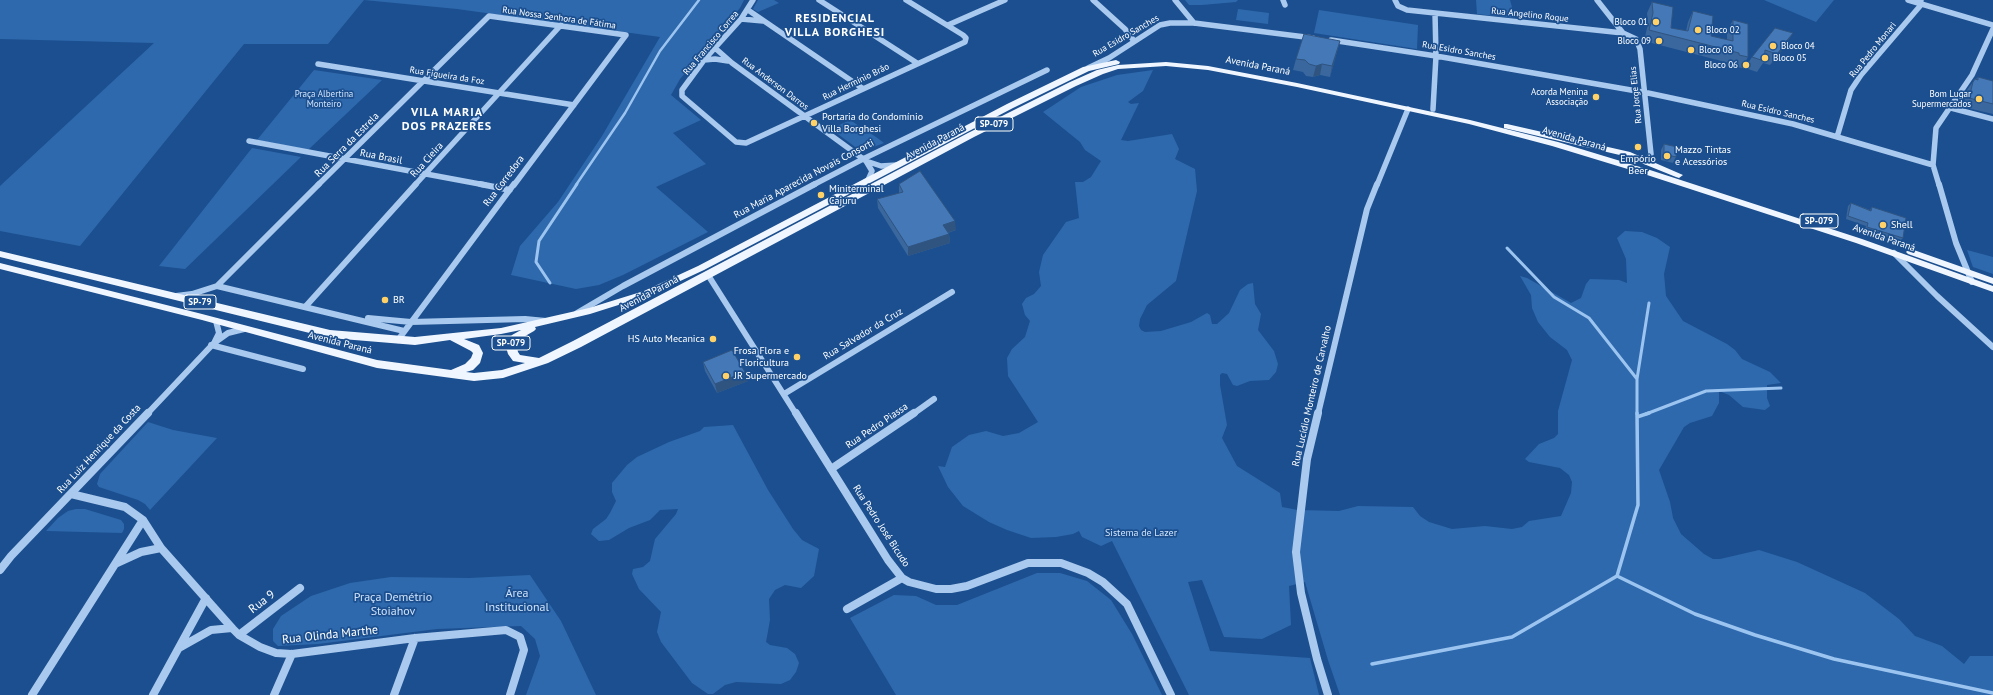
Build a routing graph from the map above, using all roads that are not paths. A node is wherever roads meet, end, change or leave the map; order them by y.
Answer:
1 (753, 0) edge
2 (819, 0) edge
3 (906, 0) edge
4 (1005, 0) edge
5 (1094, 0) edge
6 (1175, 0) edge
7 (1395, 0) edge
8 (1597, 0) edge
9 (1908, 0) edge
10 (1921, 2) edge
11 (748, 10) junction
12 (1435, 14) junction
13 (489, 16) joint
14 (741, 20) junction
15 (765, 22) junction
16 (1194, 23) junction
17 (948, 25) junction
18 (1993, 25) edge
19 (560, 26) junction
20 (1993, 29) edge
21 (1125, 30) junction
22 (1148, 32) junction
23 (1623, 33) junction
24 (626, 35) joint
25 (1318, 38) edge
26 (1325, 39) edge
27 (1134, 41) junction
28 (715, 48) junction
29 (1436, 56) junction
30 (704, 60) junction
31 (732, 63) junction
32 (917, 63) junction
33 (318, 64) dead end
34 (1086, 69) junction
35 (1047, 70) dead end
36 (424, 81) junction
37 (862, 88) junction
38 (499, 93) junction
39 (1644, 93) junction
40 (574, 105) junction
41 (1951, 108) junction
42 (1408, 109) junction
43 (1433, 109) junction
44 (804, 117) junction
45 (1993, 119) edge
46 (1837, 137) junction
47 (250, 141) dead end
48 (753, 141) joint
49 (1555, 144) junction
50 (345, 159) junction
51 (864, 160) junction
52 (1646, 162) junction
53 (898, 165) junction
54 (1933, 165) junction
55 (426, 174) junction
56 (868, 180) junction
57 (510, 190) junction
58 (1894, 253) junction
59 (0, 254) edge
60 (0, 266) edge
61 (1968, 272) junction
62 (708, 275) junction
63 (1993, 281) edge
64 (1972, 282) junction
65 (217, 286) junction
66 (1993, 289) edge
67 (952, 292) dead end
68 (172, 296) junction
69 (306, 306) junction
70 (576, 315) junction
71 (348, 317) junction
72 (216, 321) junction
73 (549, 321) junction
74 (411, 322) junction
75 (244, 329) junction
76 (404, 331) junction
77 (449, 336) junction
78 (398, 340) junction
79 (212, 344) junction
80 (1993, 347) edge
81 (544, 360) junction
82 (377, 364) joint
83 (303, 369) dead end
84 (447, 375) junction
85 (784, 394) junction
86 (934, 399) dead end
87 (831, 469) junction
88 (71, 494) junction
89 (143, 520) junction
90 (161, 548) junction
91 (116, 563) junction
92 (0, 570) edge
93 (902, 578) junction
94 (300, 588) dead end
95 (206, 598) junction
96 (847, 609) dead end
97 (232, 628) junction
98 (239, 635) junction
99 (415, 638) junction
100 (179, 648) junction
101 (292, 654) junction
102 (32, 695) edge
103 (153, 695) edge
104 (274, 695) edge
105 (394, 695) edge
106 (510, 695) edge
107 (1171, 695) edge
108 (1328, 695) edge

1 - 11 street, Rua Francisco Correa
2 - 32 street
3 - 17 street
4 - 17 street
5 - 21 street
6 - 16 street
7 - 12 street, Rua Angelino Roque
8 - 23 street, Rua Jorge Elias
9 - 10 street
10 - 18 street
10 - 46 street, Rua Pedro Monari
11 - 14 street, Rua Francisco Correa
11 - 15 street
12 - 23 street, Rua Angelino Roque
12 - 29 street
13 - 19 street, Rua Nossa Senhora de Fátima
13 - 36 street, Rua Serra da Estrela
14 - 15 street
14 - 28 street, Rua Francisco Correa
15 - 37 street
16 - 22 street, Rua Esidro Sanches
16 - 25 street, Rua Esidro Sanches
17 - 32 street, Rua Hermínio Brão
19 - 24 street, Rua Nossa Senhora de Fátima
19 - 38 street, Rua Cieira
20 - 41 street
21 - 22 street
21 - 27 street
22 - 27 street, Rua Esidro Sanches
23 - 39 street, Rua Jorge Elias
24 - 40 street, Rua Corredora
26 - 29 street, Rua Esidro Sanches
27 - 34 street, Rua Esidro Sanches
28 - 30 street, Rua Francisco Correa
28 - 31 street, Rua Anderson Darros
29 - 39 street, Rua Esidro Sanches
29 - 43 street
30 - 31 street, Rua Anderson Darros
30 - 48 street, Rua Francisco Correa
31 - 44 street, Rua Anderson Darros
32 - 37 street, Rua Hermínio Brão
33 - 36 street, Rua Figueira da Foz
34 - 43 main road, Avenida Paraná / SP-079
34 - 53 main road, Avenida Paraná / SP-079
35 - 51 street, Rua Maria Aparecida Novais Consorti
36 - 38 street, Rua Figueira da Foz
36 - 50 street, Rua Serra da Estrela
37 - 44 street, Rua Hermínio Brão
38 - 40 street, Rua Figueira da Foz
38 - 55 street, Rua Cieira
39 - 46 street, Rua Esidro Sanches
39 - 52 street, Rua Jorge Elias
40 - 57 street, Rua Corredora
41 - 45 street
41 - 54 street
42 - 49 main road, Avenida Paraná / SP-079
42 - 62 main road, Avenida Paraná / SP-079
42 - 108 street, Rua Lucídio Monteiro de Carvalho
43 - 52 main road, Avenida Paraná / SP-079
44 - 48 street, Rua Hermínio Brão
44 - 51 street, Rua Anderson Darros
46 - 54 street, Rua Esidro Sanches
47 - 50 street, Rua Brasil
49 - 52 main road
49 - 58 main road, Avenida Paraná / SP-079
50 - 55 street, Rua Brasil
50 - 65 street, Rua Serra da Estrela
51 - 53 street, Rua Anderson Darros
51 - 56 street
51 - 70 street, Rua Maria Aparecida Novais Consorti
52 - 61 main road, Avenida Paraná / SP-079
53 - 56 main road, Avenida Paraná / SP-079
54 - 61 street
55 - 57 street, Rua Brasil
55 - 69 street, Rua Cieira
56 - 70 main road, Avenida Paraná / SP-079
57 - 74 street, Rua Corredora
58 - 64 main road, Avenida Paraná / SP-079
58 - 80 street
59 - 68 main road, Avenida Paraná / SP-79
60 - 72 main road, Avenida Paraná / SP-79
61 - 63 main road, Avenida Paraná / SP-079
61 - 64 street
62 - 81 main road, Avenida Paraná / SP-079
62 - 85 street, Rua Pedro José Bicudo
64 - 66 main road, Avenida Paraná / SP-079
65 - 68 street, Avenida Paraná
65 - 69 street, Avenida Paraná
67 - 85 street, Rua Salvador da Cruz
68 - 78 main road, Avenida Paraná / SP-79
69 - 71 street, Avenida Paraná
70 - 73 main road, Avenida Paraná / SP-079
71 - 74 street, Avenida Paraná
71 - 76 street, Avenida Paraná
72 - 75 main road, Avenida Paraná / SP-79
72 - 79 street
73 - 74 street, Avenida Paraná
73 - 77 main road, Avenida Paraná / SP-079
73 - 81 main road, SP-079
74 - 76 street, Rua Corredora
75 - 79 street, Rua Luiz Henrique da Costa
75 - 82 main road, Avenida Paraná / SP-79
76 - 78 street, Rua Corredora
77 - 78 main road, Avenida Paraná / SP-079
77 - 84 main road, SP-079
79 - 83 street
79 - 88 street, Rua Luiz Henrique da Costa
81 - 84 main road, Avenida Paraná / SP-079
82 - 84 main road, Avenida Paraná / SP-079
85 - 87 street, Rua Pedro José Bicudo
86 - 87 street, Rua Pedro Piassa
87 - 93 street, Rua Pedro José Bicudo
88 - 89 street, Rua Olinda Marthe
88 - 92 street, Rua Luiz Henrique da Costa
89 - 90 street, Rua Olinda Marthe
89 - 91 street
90 - 91 street
90 - 95 street, Rua Olinda Marthe
91 - 102 street
93 - 96 street
93 - 107 street, Rua Pedro José Bicudo
94 - 98 street, Rua 9
95 - 97 street, Rua Olinda Marthe
95 - 100 street
97 - 98 street, Rua Olinda Marthe
97 - 100 street
98 - 101 street, Rua Olinda Marthe
99 - 101 street, Rua Olinda Marthe
99 - 105 street
99 - 106 street, Rua Olinda Marthe
100 - 103 street
101 - 104 street

